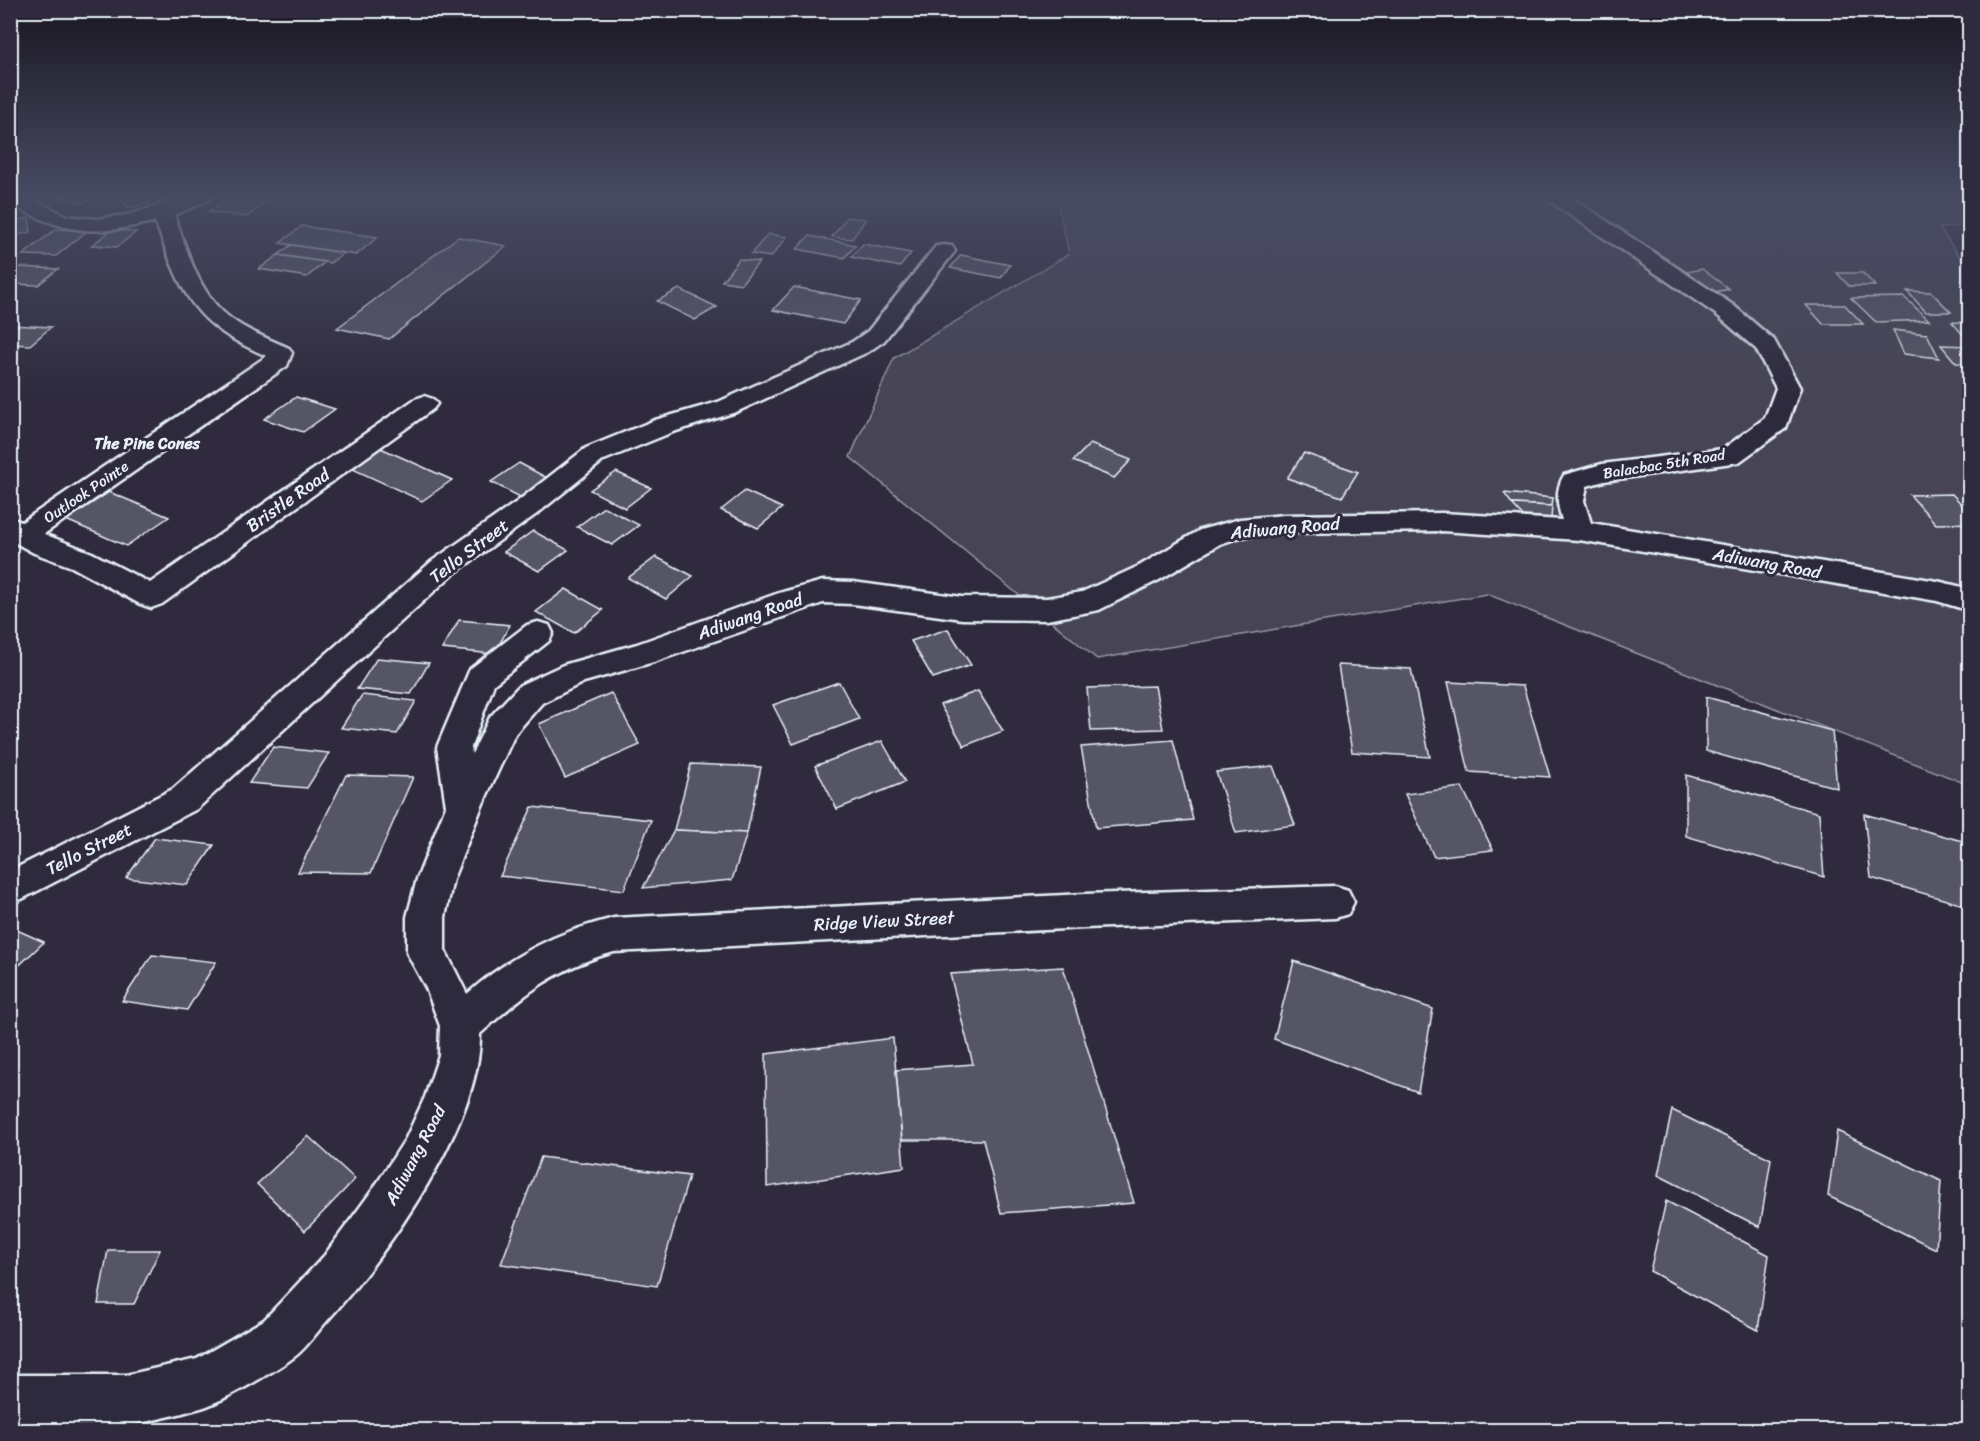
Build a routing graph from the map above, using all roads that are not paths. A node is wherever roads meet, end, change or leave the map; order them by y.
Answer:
1 (185, 263) edge
2 (935, 263) edge
3 (1655, 263) edge
4 (424, 404) dead end
5 (17, 531) edge
6 (1579, 531) junction
7 (1970, 600) edge
8 (538, 633) dead end
9 (464, 806) junction
10 (10, 890) edge
11 (1335, 902) dead end
12 (460, 1026) junction
13 (10, 1400) edge

1 - 5 street, Outlook Pointe
2 - 10 street, Tello Street
3 - 6 street, Balacbac 5th Road
4 - 5 street, Bristle Road
6 - 7 street, Adiwang Road
6 - 9 street, Adiwang Road
8 - 9 street
9 - 12 street, Adiwang Road
11 - 12 street, Ridge View Street
12 - 13 street, Adiwang Road

